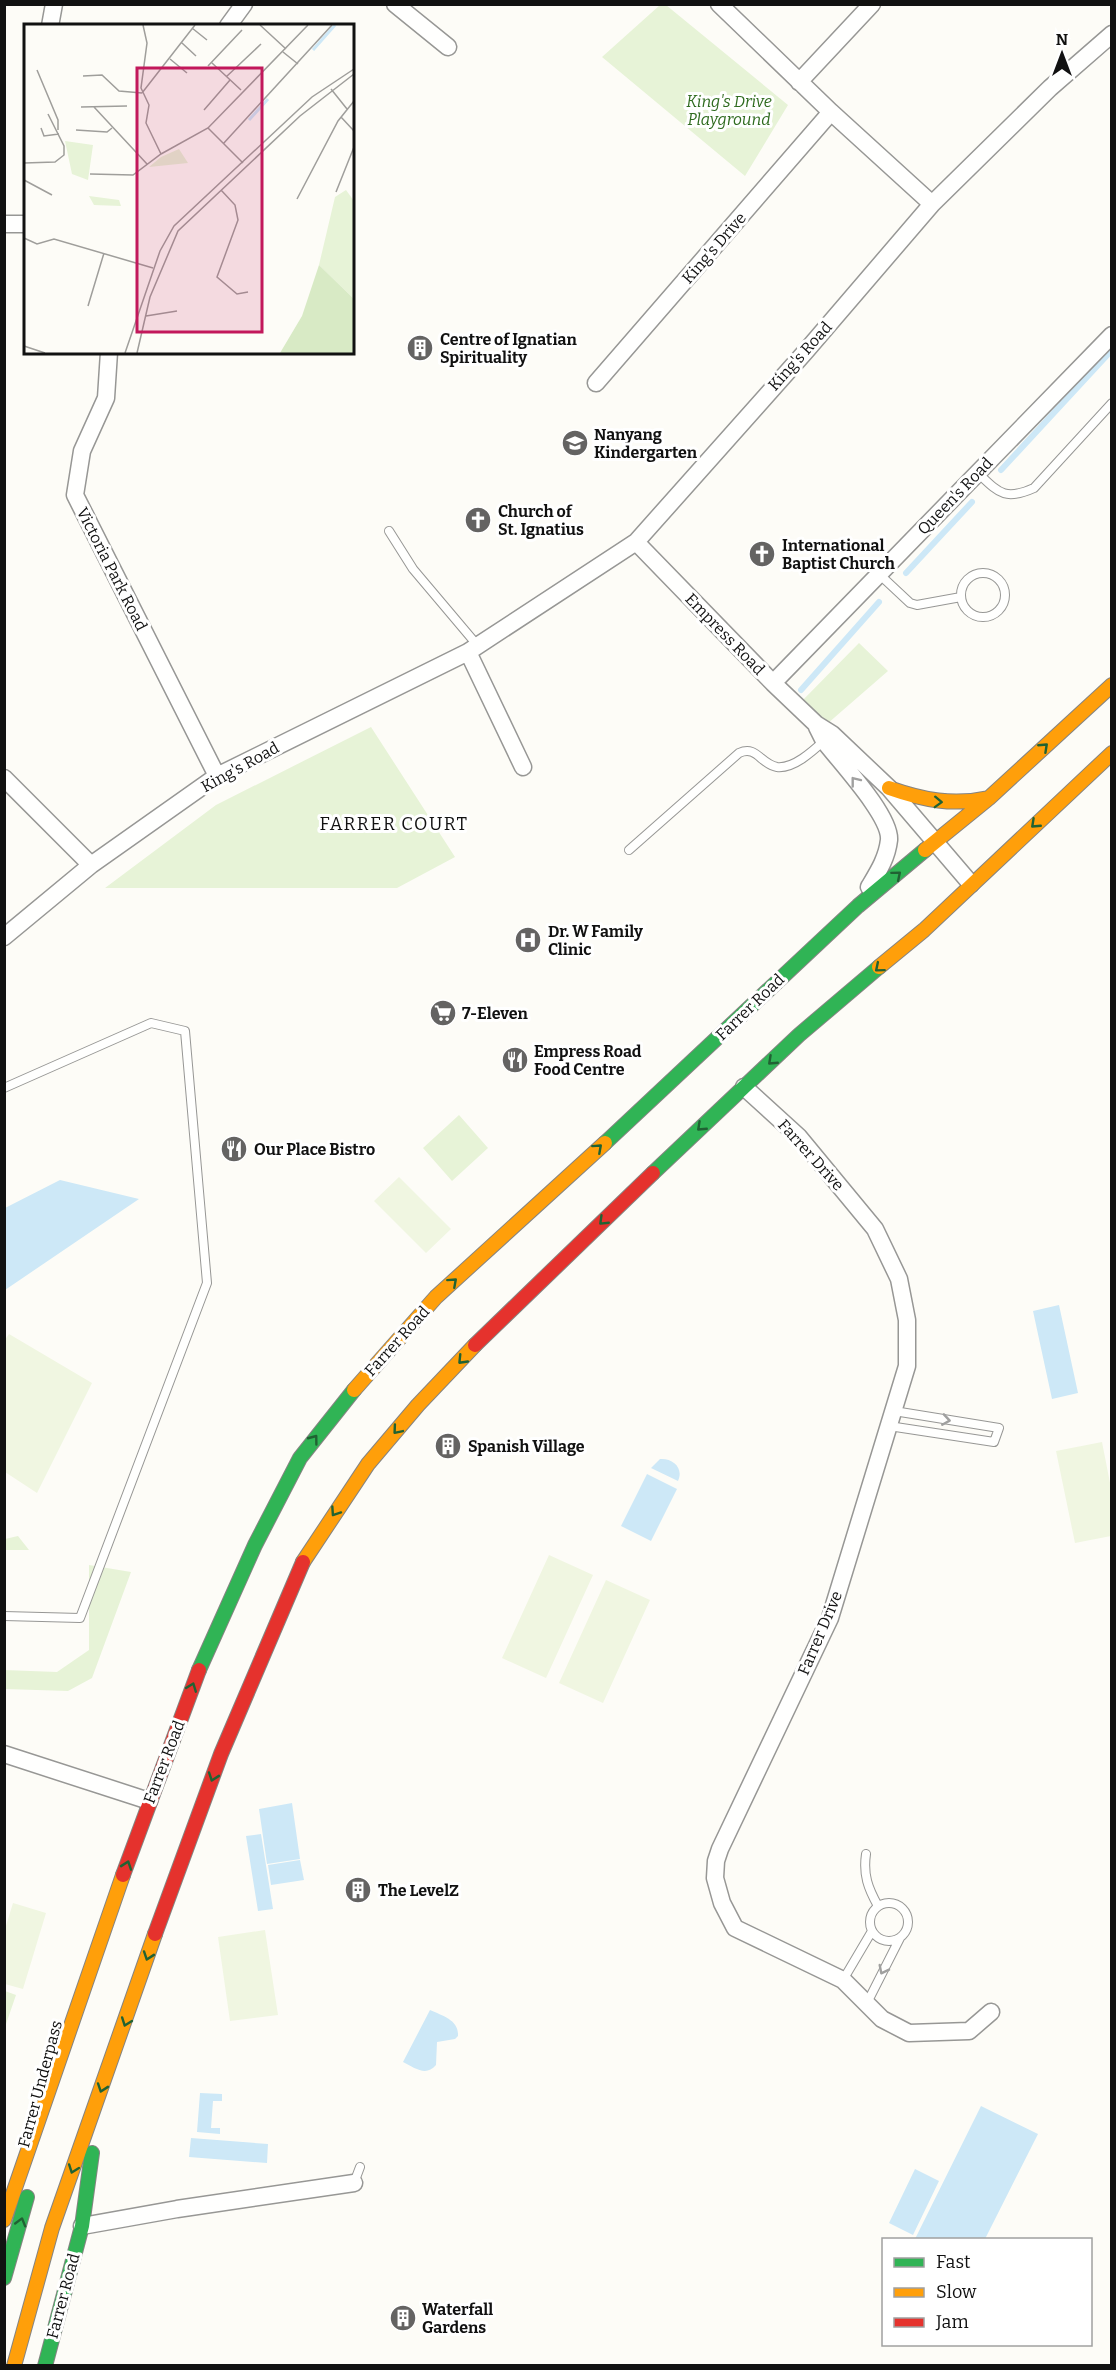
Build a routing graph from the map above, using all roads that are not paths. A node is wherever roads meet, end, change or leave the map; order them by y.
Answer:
1 (54, 4) edge
2 (244, 4) edge
3 (395, 4) edge
4 (719, 4) edge
5 (872, 4) edge
6 (50, 24) edge
7 (229, 24) edge
8 (1112, 34) edge
9 (448, 46) dead end
10 (799, 82) junction
11 (831, 112) junction
12 (932, 204) junction
13 (4, 224) edge
14 (24, 224) edge
15 (1112, 335) edge
16 (109, 354) edge
17 (596, 383) dead end
18 (1112, 403) edge
19 (978, 473) junction
20 (389, 531) dead end
21 (636, 542) junction
22 (879, 574) junction
23 (961, 597) junction
24 (473, 649) junction
25 (773, 683) junction
26 (1112, 685) edge
27 (828, 737) junction
28 (1112, 753) edge
29 (523, 767) dead end
30 (217, 776) junction
31 (4, 778) edge
32 (889, 788) junction
33 (989, 798) junction
34 (934, 842) junction
35 (629, 850) dead end
36 (91, 865) junction
37 (971, 884) junction
38 (858, 906) junction
39 (4, 937) edge
40 (744, 1087) junction
41 (4, 1088) edge
42 (892, 1419) junction
43 (4, 1616) edge
44 (4, 1754) edge
45 (149, 1801) junction
46 (866, 1854) dead end
47 (878, 1906) junction
48 (872, 1931) junction
49 (900, 1938) junction
50 (843, 1980) junction
51 (79, 2003) junction
52 (867, 2003) junction
53 (992, 2012) dead end
54 (93, 2114) junction
55 (360, 2167) dead end
56 (354, 2183) joint
57 (4, 2220) edge
58 (82, 2226) junction
59 (4, 2278) edge
60 (14, 2366) edge
61 (45, 2366) edge

1 - 6 street
2 - 7 street
3 - 9 street
4 - 10 street
5 - 10 street
8 - 12 street, King's Road
10 - 11 street
11 - 12 street
11 - 17 street, King's Drive
12 - 21 street, King's Road
13 - 14 street
15 - 19 street, Queen's Road
16 - 30 street, Victoria Park Road
18 - 19 lane
19 - 22 street, Queen's Road
20 - 24 lane
21 - 24 street, King's Road
21 - 25 street, Empress Road
22 - 23 lane
22 - 25 street, Queen's Road
23 - 23 lane
24 - 29 street
24 - 30 street, King's Road
25 - 27 street, Empress Road
33 -> 26 highway, Farrer Road
27 - 32 street, Empress Road
27 - 35 lane
38 -> 27 street, Empress Road
28 -> 37 highway, Farrer Road
30 - 36 street, King's Road
31 - 36 street
32 -> 33 highway
32 - 34 street, Empress Road
33 - 34 highway, Farrer Road
34 - 37 street, Empress Road
38 -> 34 highway, Farrer Road
36 - 39 street, King's Road
37 -> 40 highway, Farrer Road
45 -> 38 highway, Farrer Road
40 - 42 street, Farrer Drive
40 -> 54 highway, Farrer Road
41 - 43 lane
42 -> 42 lane
42 - 50 street, Farrer Drive
44 - 45 street
51 -> 45 highway, Farrer Road
46 - 47 lane
47 - 48 lane
47 - 49 lane
48 - 49 lane
48 - 50 lane
49 -> 52 lane
50 - 52 street, Farrer Drive
51 - 57 highway, Farrer Road
59 -> 51 highway, Farrer Underpass
52 - 53 street, Farrer Drive
54 - 58 highway, Farrer Road
54 -> 60 highway
55 - 56 lane
56 - 58 street
58 - 61 highway, Farrer Road

